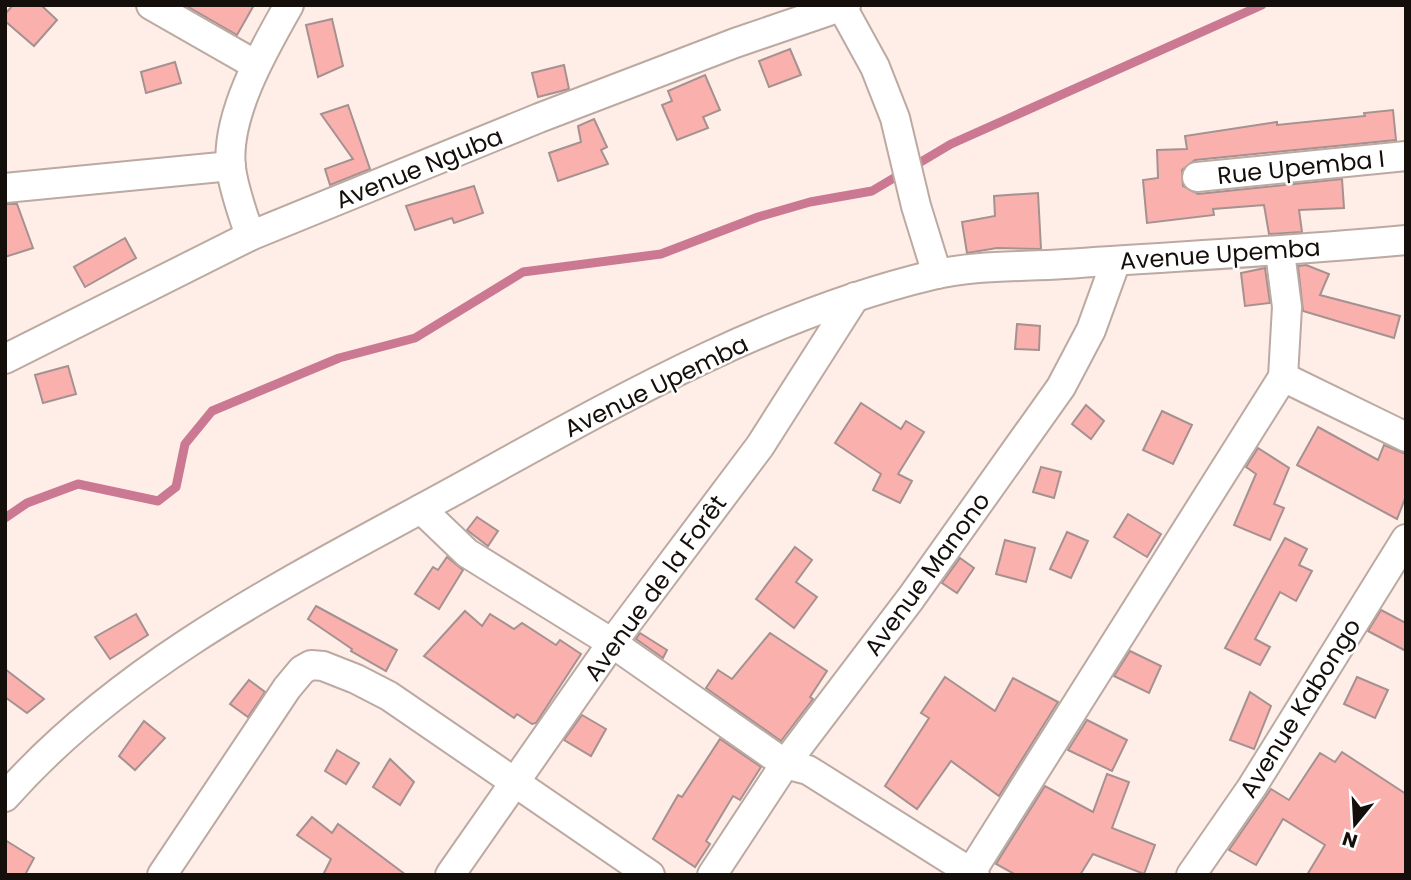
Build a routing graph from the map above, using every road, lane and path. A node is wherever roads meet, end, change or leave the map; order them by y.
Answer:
1 (150, 5) edge
2 (289, 5) edge
3 (844, 6) edge
4 (256, 65) junction
5 (1406, 156) edge
6 (231, 166) junction
7 (1197, 177) dead end
8 (5, 188) edge
9 (250, 236) junction
10 (1406, 240) edge
11 (1280, 252) junction
12 (1116, 261) junction
13 (937, 274) junction
14 (855, 297) junction
15 (5, 359) edge
16 (1283, 377) junction
17 (1406, 437) edge
18 (421, 509) junction
19 (1406, 539) edge
20 (612, 643) junction
21 (785, 764) junction
22 (516, 783) junction
23 (5, 797) edge
24 (973, 874) edge
25 (162, 875) edge
26 (450, 875) edge
27 (650, 875) edge
28 (712, 875) edge
29 (1191, 875) edge

1 - 4 street
2 - 4 street
3 - 9 street, Avenue Nguba
3 - 13 street
4 - 6 street
5 - 7 street, Rue Upemba I
6 - 8 street
6 - 9 street
9 - 15 street, Avenue Nguba
10 - 11 street, Avenue Upemba
11 - 12 street, Avenue Upemba
11 - 16 street
12 - 13 street, Avenue Upemba
12 - 21 street, Avenue Manono
13 - 14 street, Avenue Upemba
14 - 18 street, Avenue Upemba
14 - 20 street, Avenue de la Forêt
16 - 17 street
16 - 24 street
18 - 20 street
18 - 23 street, Avenue Upemba
19 - 29 street, Avenue Kabongo
20 - 21 street
20 - 22 street, Avenue de la Forêt
21 - 24 street
21 - 28 street, Avenue Manono
22 - 25 street
22 - 26 street, Avenue de la Forêt
22 - 27 street

